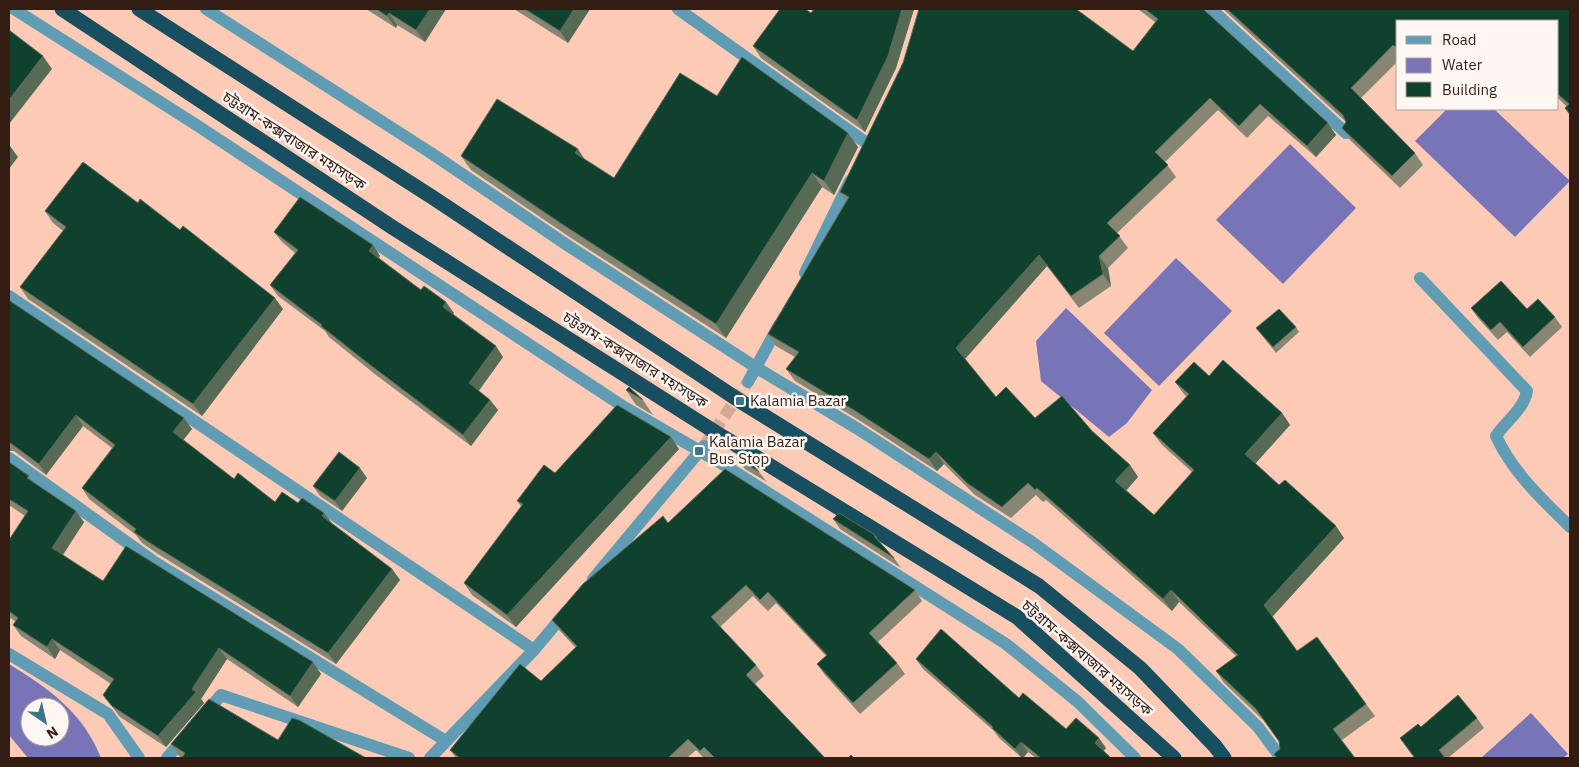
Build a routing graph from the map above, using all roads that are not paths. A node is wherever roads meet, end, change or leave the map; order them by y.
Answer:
1 (14, 9) edge
2 (62, 9) edge
3 (139, 9) edge
4 (206, 9) edge
5 (678, 9) edge
6 (1211, 9) edge
7 (1346, 133) edge
8 (868, 144) edge
9 (856, 170) edge
10 (1420, 278) dead end
11 (798, 288) edge
12 (9, 296) edge
13 (784, 315) edge
14 (757, 368) junction
15 (748, 382) tunnel mouth
16 (702, 449) junction
17 (9, 458) edge
18 (1570, 528) edge
19 (585, 589) edge
20 (572, 604) edge
21 (534, 650) junction
22 (9, 654) edge
23 (446, 742) junction
24 (139, 758) edge
25 (167, 758) edge
26 (409, 758) edge
27 (430, 758) edge
28 (1135, 758) edge
29 (1174, 758) edge
30 (1224, 758) edge
31 (1281, 758) edge

1 - 16 street
2 - 29 highway, চট্টগ্রাম-কক্সবাজার মহাসড়ক
3 - 30 highway, চট্টগ্রাম-কক্সবাজার মহাসড়ক
4 - 14 street
5 - 8 street
6 - 7 street
9 - 11 street
10 - 18 street
12 - 21 street
13 - 14 street
14 - 15 street
14 - 31 street
16 - 19 street
16 - 28 street
17 - 23 street
20 - 21 street
21 - 23 street
22 - 24 street
23 - 27 street
25 - 26 street

